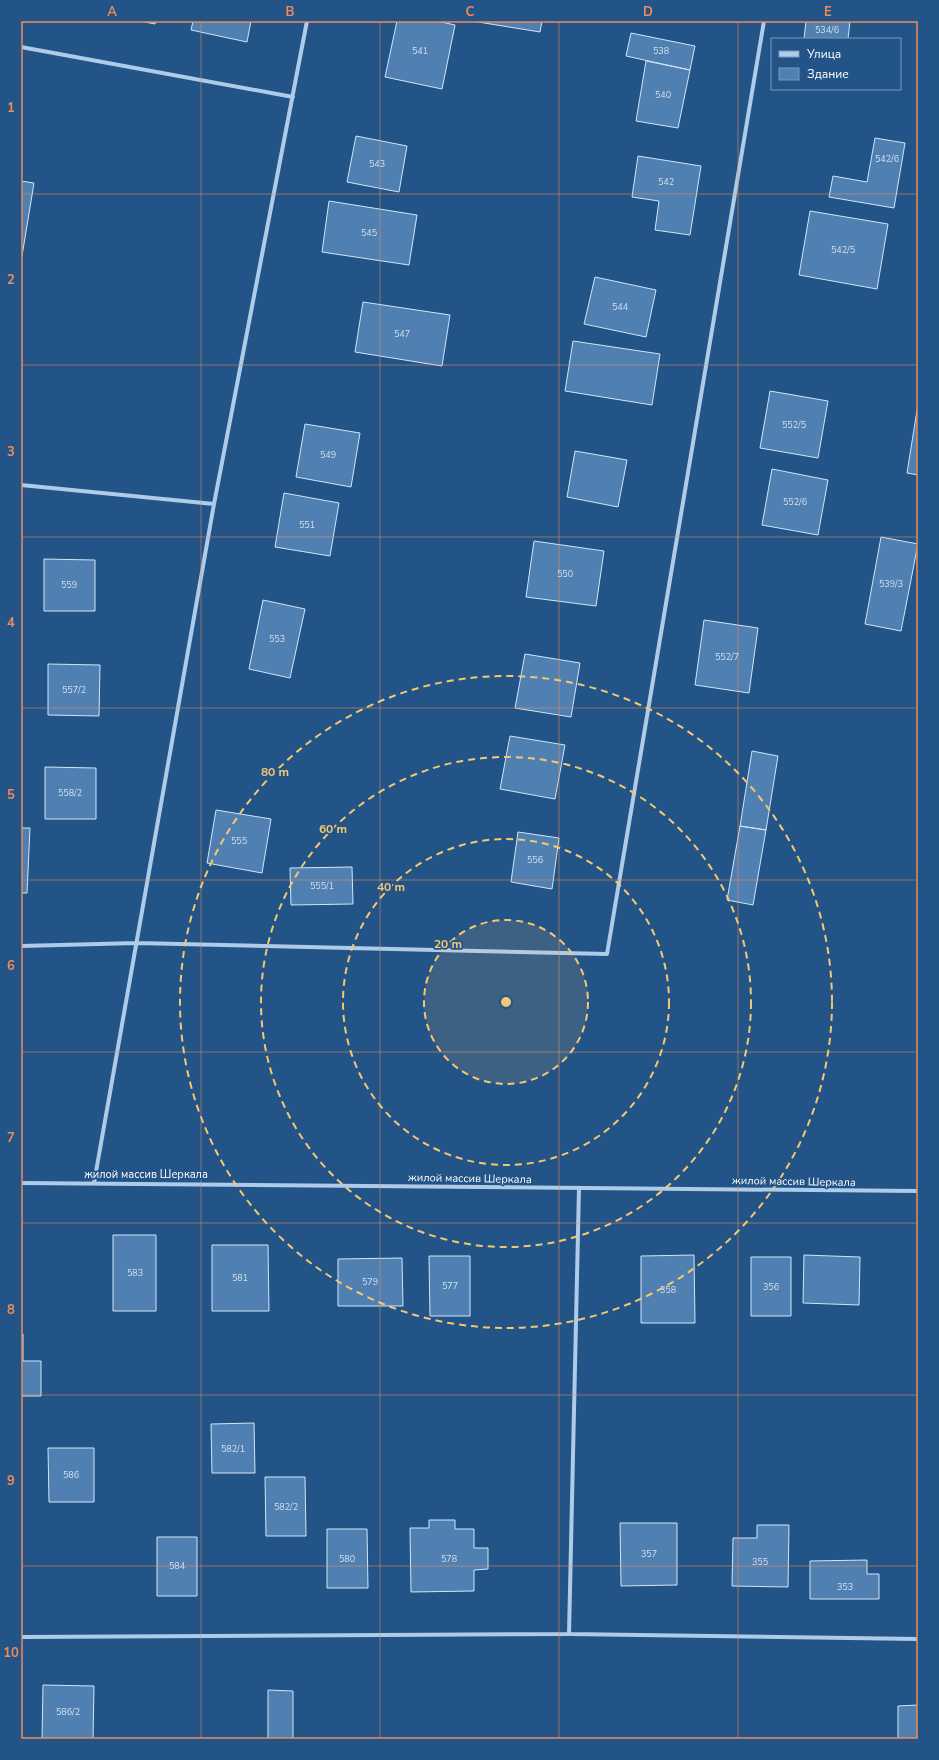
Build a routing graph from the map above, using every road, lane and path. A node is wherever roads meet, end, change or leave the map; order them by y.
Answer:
1 (307, 21) edge
2 (764, 21) edge
3 (21, 47) edge
4 (293, 97) junction
5 (21, 485) edge
6 (214, 504) junction
7 (137, 944) junction
8 (21, 946) edge
9 (21, 1183) edge
10 (94, 1183) junction
11 (579, 1188) junction
12 (918, 1191) edge
13 (569, 1634) junction
14 (21, 1637) edge
15 (918, 1639) edge

1 - 4 street
2 - 7 street
3 - 4 street
4 - 6 street
5 - 6 street
6 - 7 street
7 - 8 street
7 - 10 street
9 - 10 street, жилой массив Шеркала
10 - 11 street, жилой массив Шеркала
11 - 12 street, жилой массив Шеркала
11 - 13 street
13 - 14 street
13 - 15 street

